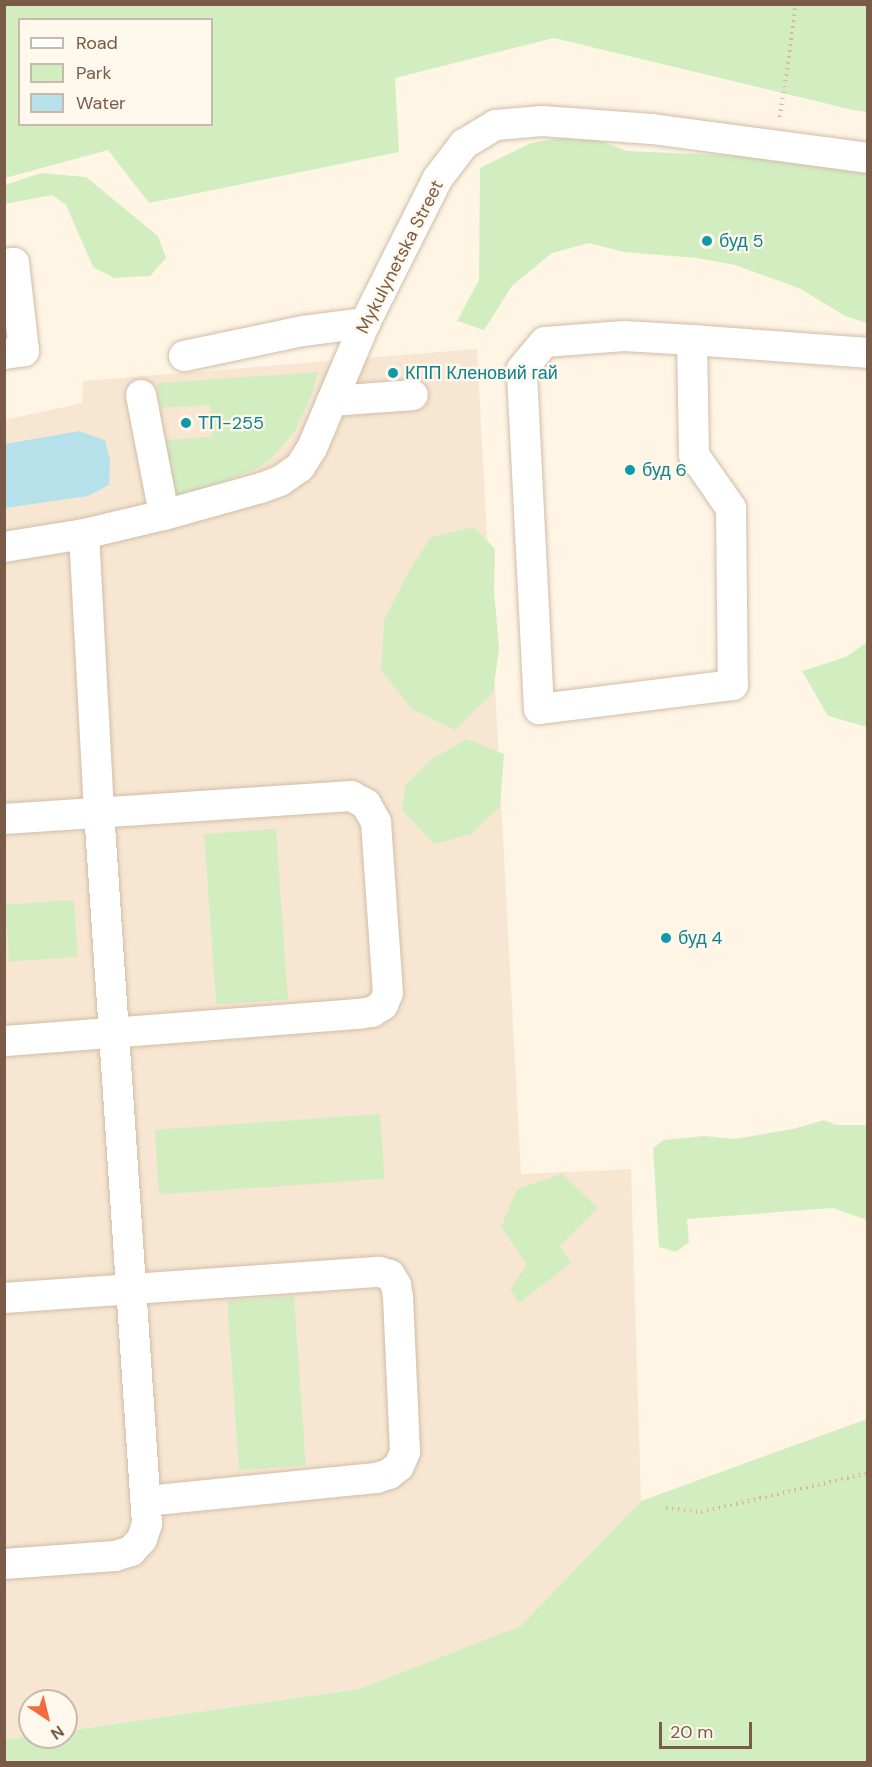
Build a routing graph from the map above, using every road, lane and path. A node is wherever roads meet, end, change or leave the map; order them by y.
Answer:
1 (796, 4) edge
2 (776, 144) junction
3 (867, 158) edge
4 (4, 264) edge
5 (365, 323) junction
6 (692, 340) junction
7 (867, 353) edge
8 (4, 354) edge
9 (184, 356) dead end
10 (141, 395) dead end
11 (413, 395) dead end
12 (332, 401) junction
13 (164, 515) junction
14 (84, 534) junction
15 (4, 547) edge
16 (99, 811) junction
17 (4, 819) edge
18 (113, 1032) junction
19 (4, 1041) edge
20 (131, 1289) junction
21 (4, 1298) edge
22 (867, 1473) edge
23 (147, 1500) junction
24 (666, 1508) dead end
25 (4, 1564) edge

1 - 2 path
2 - 3 street, Mykulynetska Street
2 - 5 street, Mykulynetska Street
4 - 8 street
5 - 9 street
5 - 12 street, Mykulynetska Street
6 - 6 street
6 - 7 street
10 - 13 street
11 - 12 street
12 - 13 street, Mykulynetska Street
13 - 14 street, Mykulynetska Street
14 - 15 street, Mykulynetska Street
14 - 16 street
16 - 17 street
16 - 18 street
16 - 18 street
18 - 19 street
18 - 20 street
20 - 21 street
20 - 23 street
20 - 23 street
22 - 24 path
23 - 25 street

